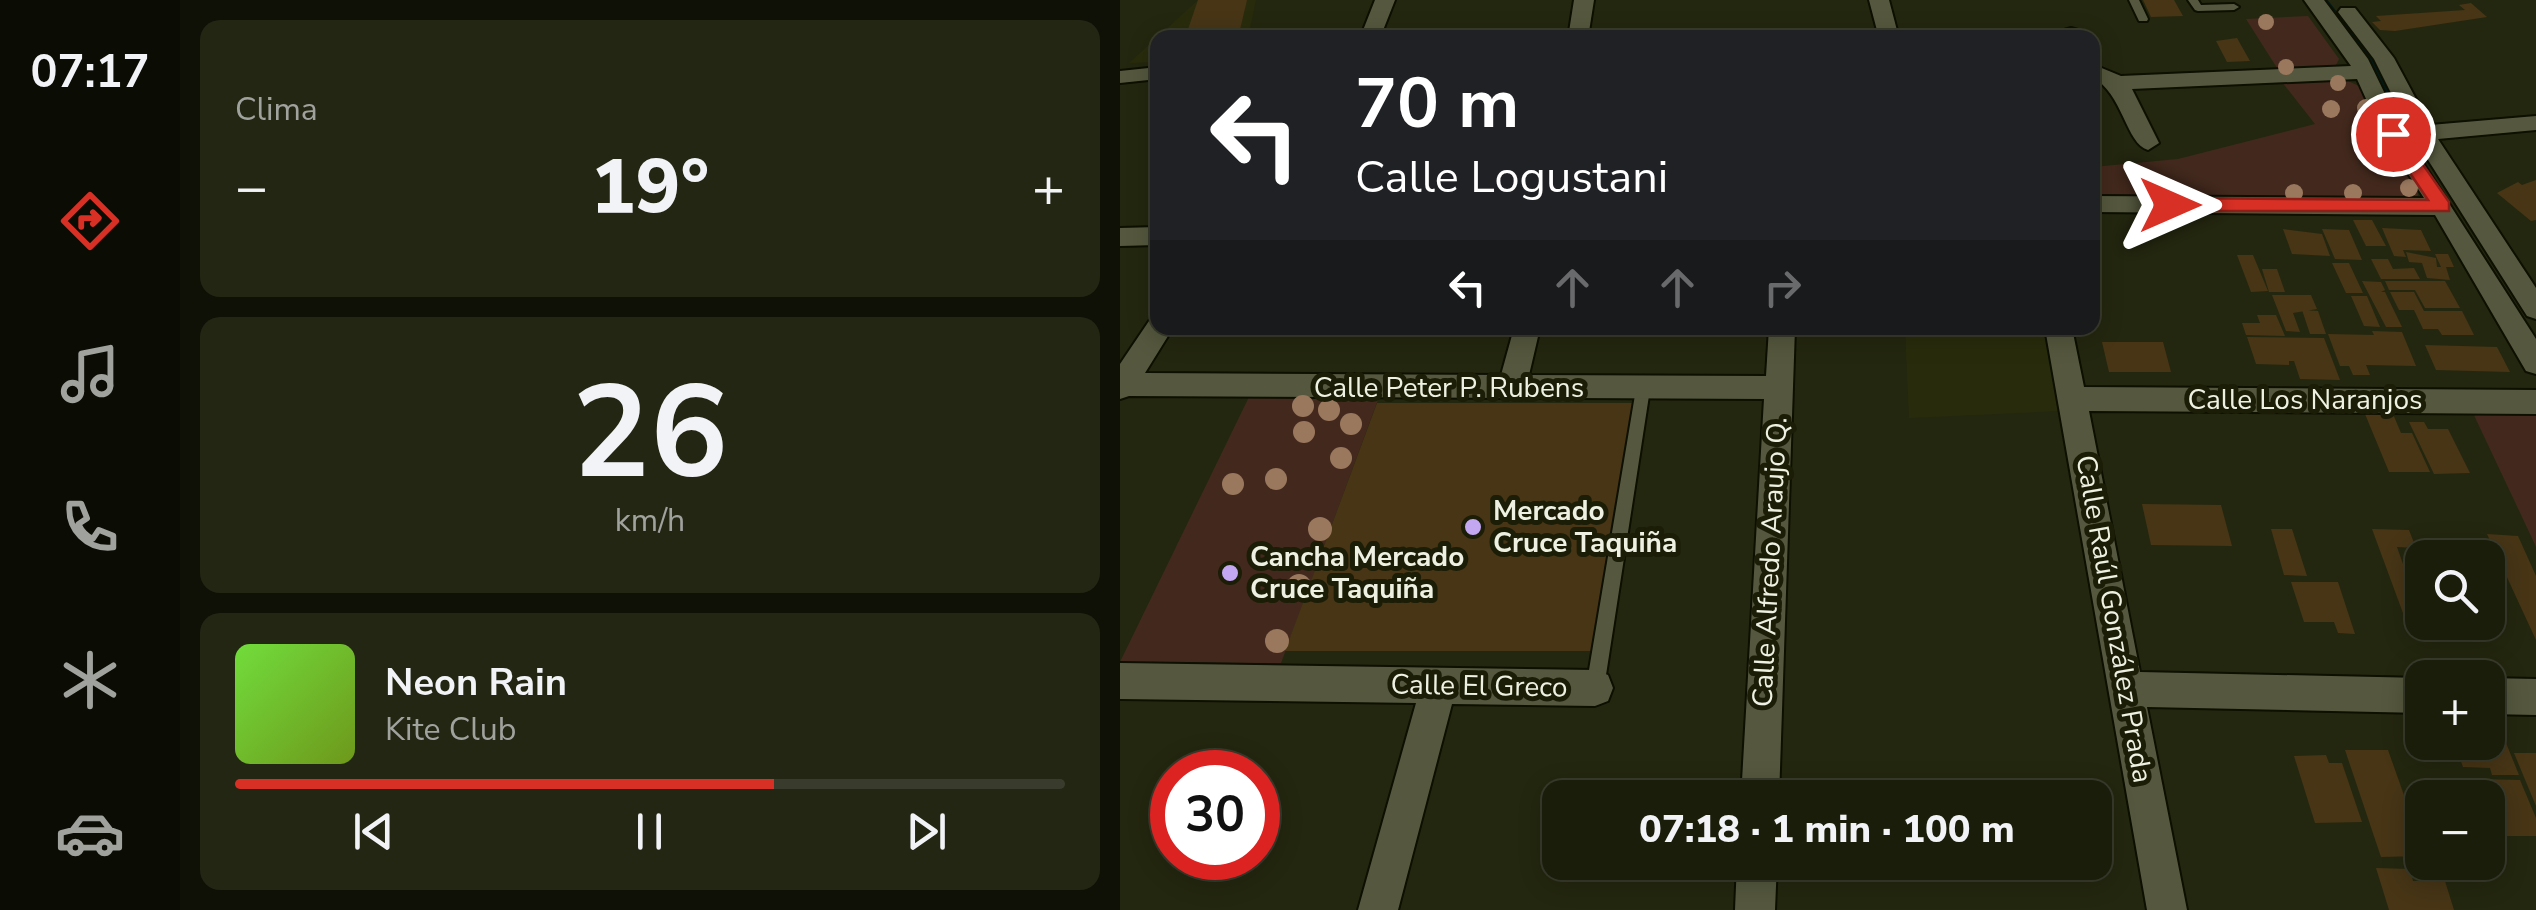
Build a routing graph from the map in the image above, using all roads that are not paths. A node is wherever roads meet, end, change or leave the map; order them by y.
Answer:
1 (1386, 0) edge
2 (1584, 0) edge
3 (1879, 0) edge
4 (2134, 0) edge
5 (2194, 0) edge
6 (2314, 0) edge
7 (2338, 0) edge
8 (2234, 6) dead end
9 (2144, 19) dead end
10 (1373, 30) edge
11 (1579, 30) edge
12 (1886, 30) edge
13 (2100, 71) edge
14 (2364, 72) junction
15 (1150, 74) edge
16 (1122, 77) edge
17 (2119, 83) junction
18 (2536, 123) edge
19 (2393, 134) junction
20 (2423, 134) junction
21 (2148, 142) dead end
22 (2100, 204) edge
23 (2442, 207) junction
24 (1150, 236) edge
25 (1120, 237) edge
26 (2536, 309) edge
27 (1154, 335) edge
28 (1525, 335) edge
29 (1782, 335) edge
30 (2060, 335) edge
31 (2536, 364) edge
32 (1120, 385) edge
33 (1512, 388) junction
34 (1778, 388) junction
35 (1643, 389) junction
36 (2074, 398) junction
37 (2536, 402) edge
38 (1120, 681) edge
39 (1439, 686) junction
40 (1595, 688) joint
41 (2126, 688) junction
42 (2405, 695) edge
43 (2505, 696) edge
44 (2536, 697) edge
45 (1761, 780) edge
46 (1756, 880) edge
47 (1378, 910) edge
48 (1754, 910) edge
49 (2167, 910) edge

1 - 10 street
2 - 11 street
3 - 12 street
4 - 9 lane
5 - 8 lane
6 - 14 street
7 - 20 street
13 - 17 street
14 - 17 street
14 - 19 street
15 - 16 street
17 - 21 street
18 - 20 street
19 - 20 street
19 - 23 street
20 - 26 street
22 - 23 street
23 - 31 street
24 - 25 street
27 - 32 street
28 - 33 street
29 - 34 street, Calle Alfredo Araujo Q.
30 - 36 street, Calle Raúl González Prada
32 - 33 street, Calle Peter P. Rubens
33 - 35 street, Calle Peter P. Rubens
34 - 35 street, Calle Peter P. Rubens
34 - 45 street, Calle Alfredo Araujo Q.
35 - 40 lane, Calle El Greco
36 - 37 street, Calle Los Naranjos
36 - 41 street, Calle Raúl González Prada
38 - 39 street, Calle El Greco
39 - 40 street, Calle El Greco
39 - 47 street
41 - 42 street
41 - 49 street, Calle Raúl González Prada
43 - 44 street
46 - 48 street

